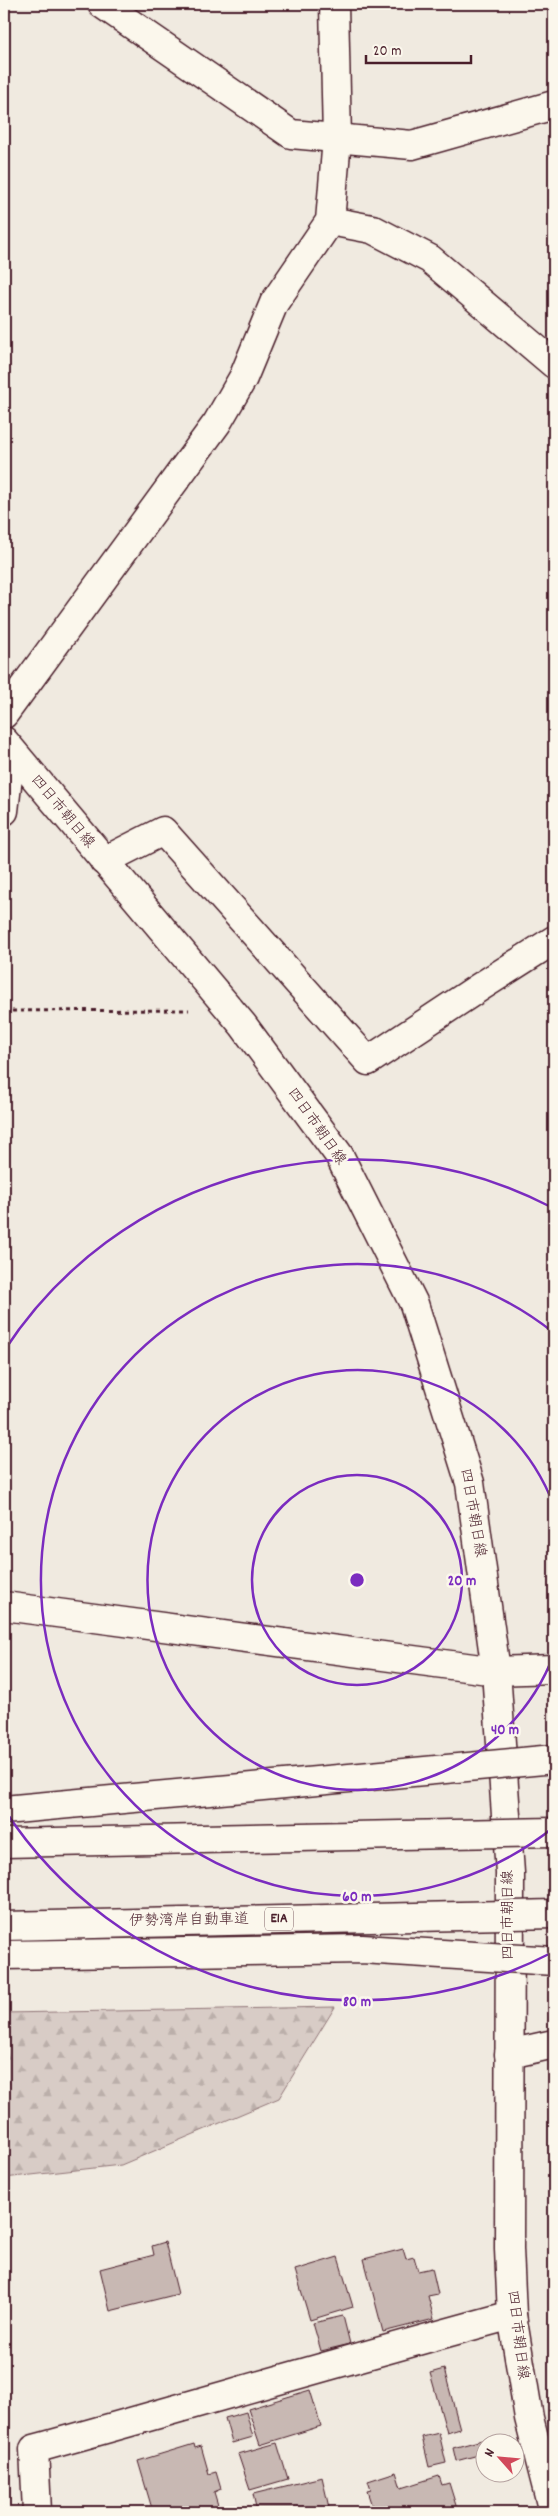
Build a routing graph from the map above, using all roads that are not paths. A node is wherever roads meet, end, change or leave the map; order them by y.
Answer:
1 (102, 4) edge
2 (334, 4) edge
3 (554, 105) edge
4 (337, 139) junction
5 (330, 221) junction
6 (554, 364) edge
7 (4, 714) edge
8 (8, 746) edge
9 (4, 811) edge
10 (104, 861) junction
11 (554, 940) edge
12 (4, 1606) edge
13 (554, 1669) edge
14 (496, 1671) junction
15 (554, 1759) edge
16 (4, 1810) edge
17 (554, 1832) edge
18 (4, 1843) edge
19 (554, 1914) edge
20 (4, 1926) edge
21 (4, 1955) edge
22 (554, 1961) edge
23 (554, 2044) edge
24 (509, 2054) junction
25 (554, 2062) edge
26 (512, 2315) junction
27 (37, 2512) edge
28 (553, 2512) edge

1 - 4 main road
2 - 4 main road
3 - 4 main road
4 - 5 main road
5 - 6 main road
5 - 7 main road
8 - 9 main road
8 - 10 main road, 四日市朝日線
10 - 11 main road
10 - 14 main road, 四日市朝日線
12 - 14 main road
13 - 14 main road
14 - 24 main road, 四日市朝日線
15 - 16 main road, bridge
17 - 18 main road, bridge
19 - 20 main road, 伊勢湾岸自動車道 / E1A, bridge
21 - 22 main road, bridge
23 - 24 main road
24 - 25 main road
24 - 26 main road, 四日市朝日線
26 - 27 main road
26 - 28 main road, 四日市朝日線

